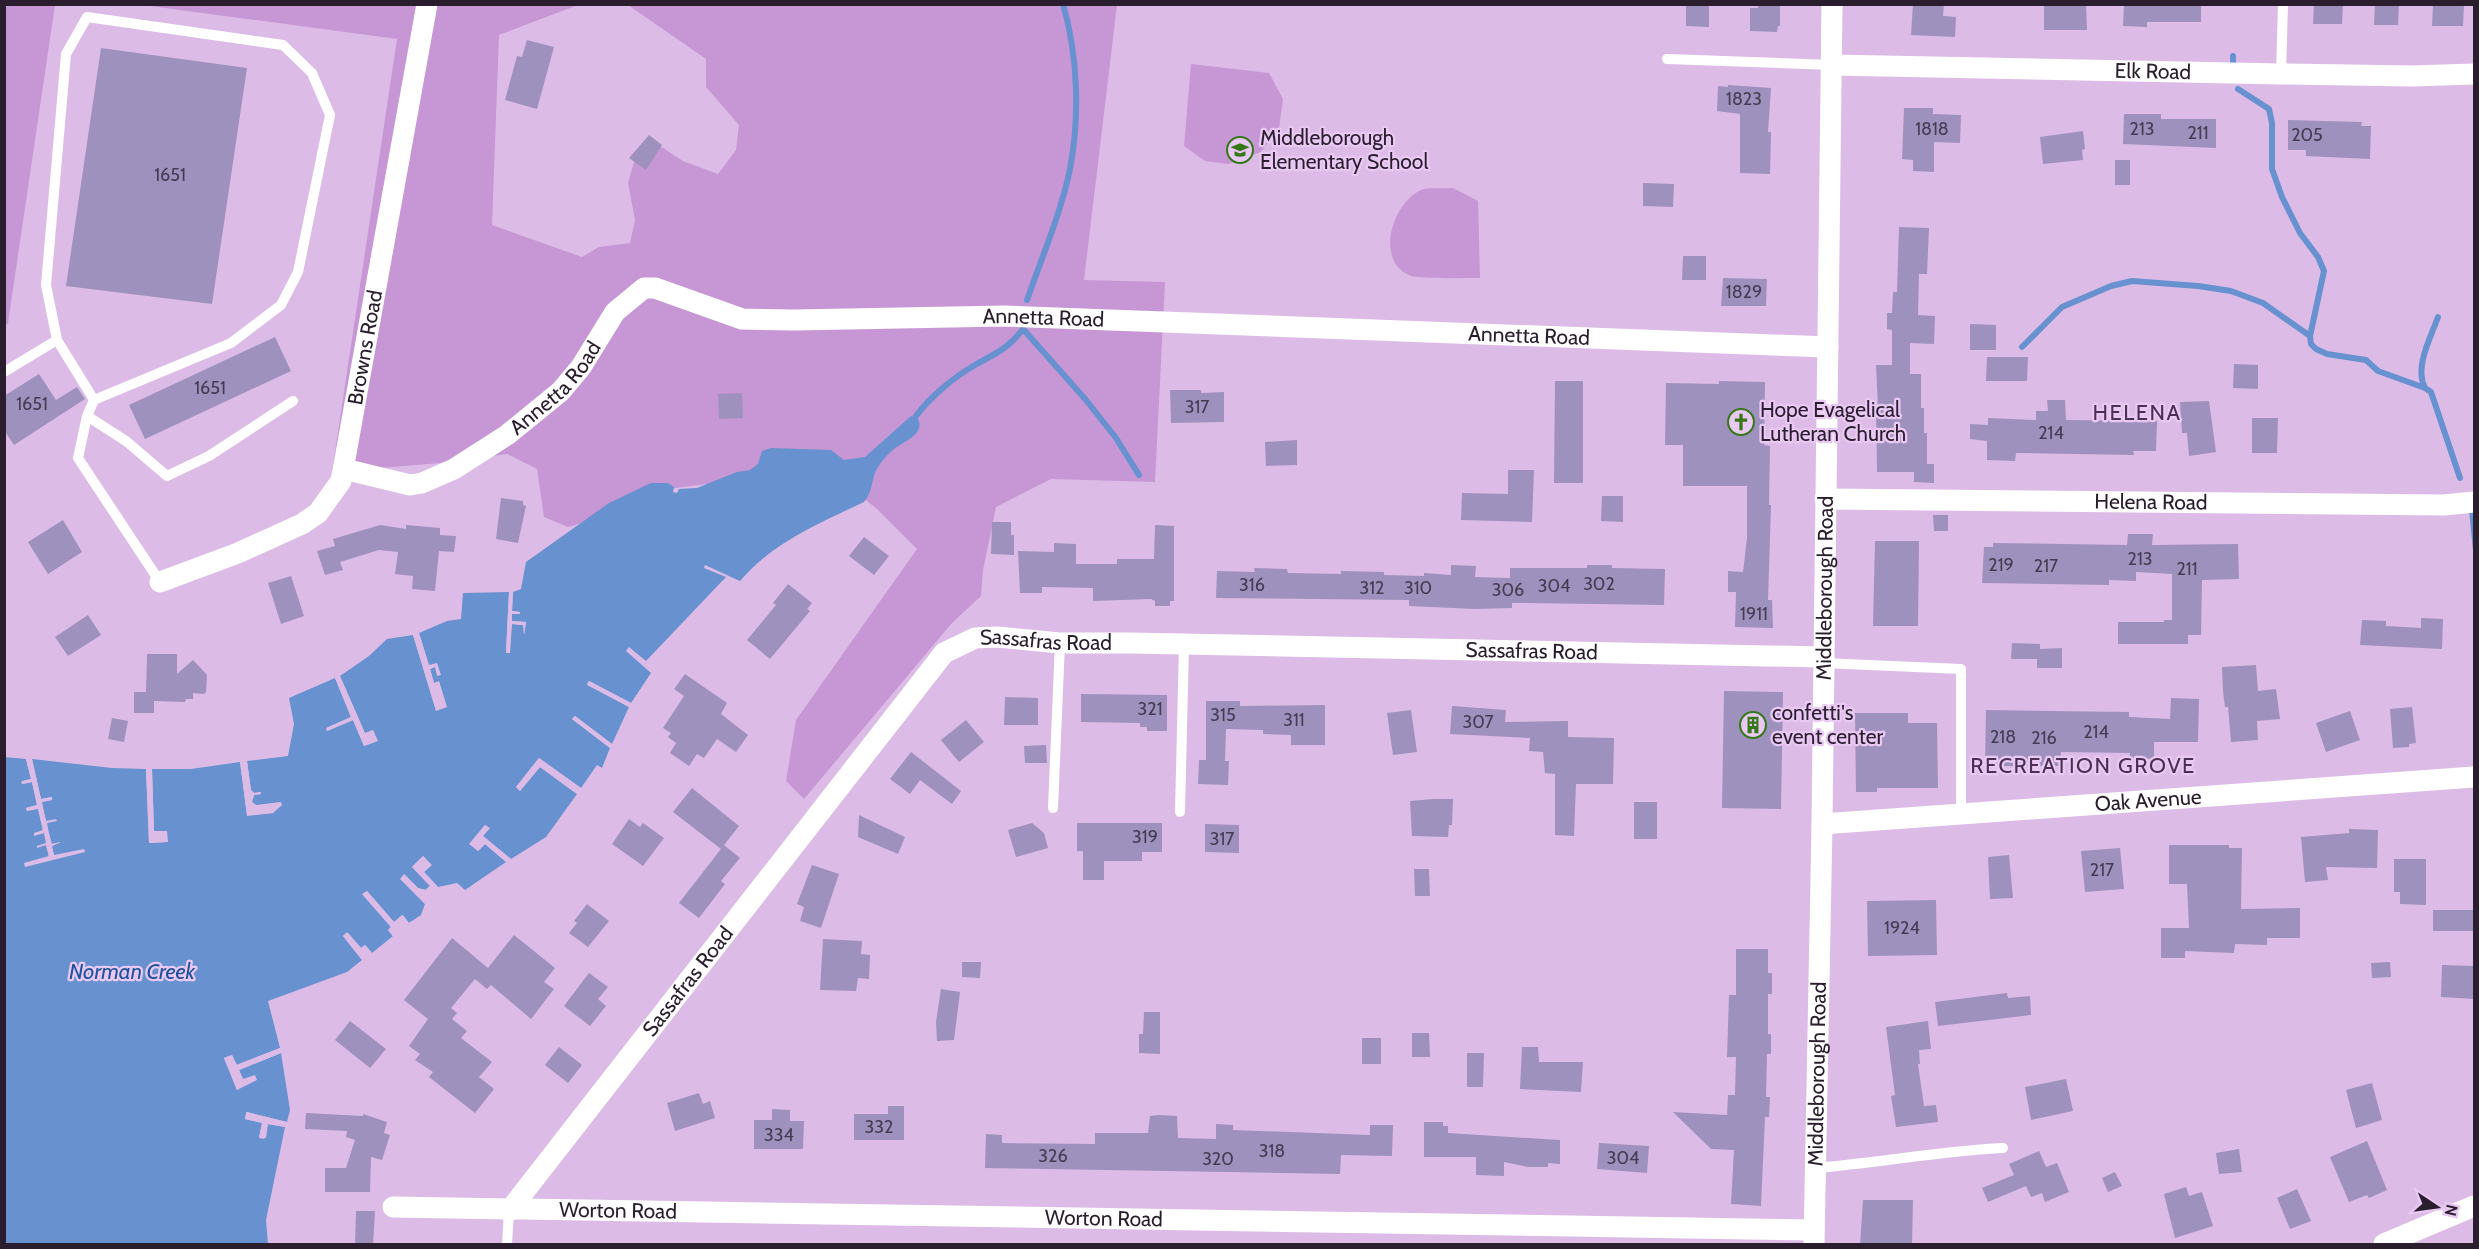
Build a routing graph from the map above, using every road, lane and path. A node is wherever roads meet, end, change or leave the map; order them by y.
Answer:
1 (427, 4) edge
2 (1832, 4) edge
3 (2283, 4) edge
4 (1668, 59) dead end
5 (1832, 65) junction
6 (2281, 74) junction
7 (2475, 74) edge
8 (57, 340) junction
9 (1828, 347) junction
10 (4, 372) edge
11 (93, 400) junction
12 (293, 401) dead end
13 (87, 416) junction
14 (344, 469) junction
15 (1825, 499) junction
16 (2475, 502) edge
17 (160, 582) joint
18 (1060, 643) junction
19 (1184, 644) junction
20 (1823, 660) junction
21 (2475, 777) edge
22 (1053, 808) dead end
23 (1180, 812) dead end
24 (1961, 814) junction
25 (1822, 824) junction
26 (2004, 1148) dead end
27 (1815, 1168) junction
28 (2475, 1206) edge
29 (393, 1207) dead end
30 (509, 1210) junction
31 (1814, 1237) edge
32 (507, 1245) edge
33 (2384, 1245) edge

1 - 14 street, Browns Road
2 - 5 street, Middleborough Road
3 - 6 lane
4 - 5 lane
5 - 6 street, Elk Road
5 - 9 street, Middleborough Road
6 - 7 street, Elk Road
8 - 10 lane
8 - 11 lane
8 - 11 lane
9 - 14 street, Annetta Road
9 - 15 street, Middleborough Road
11 - 13 lane
12 - 13 lane
13 - 17 lane
14 - 17 street, Browns Road
15 - 16 street, Helena Road
15 - 20 street, Middleborough Road
18 - 19 street, Sassafras Road
18 - 22 lane
18 - 30 street, Sassafras Road
19 - 20 street, Sassafras Road
19 - 23 lane
20 - 24 lane
20 - 25 street, Middleborough Road
21 - 24 street, Oak Avenue
24 - 25 street, Oak Avenue
25 - 27 street, Middleborough Road
26 - 27 lane
27 - 31 street, Middleborough Road
28 - 33 street
29 - 30 street, Worton Road
30 - 31 street, Worton Road
30 - 32 lane

